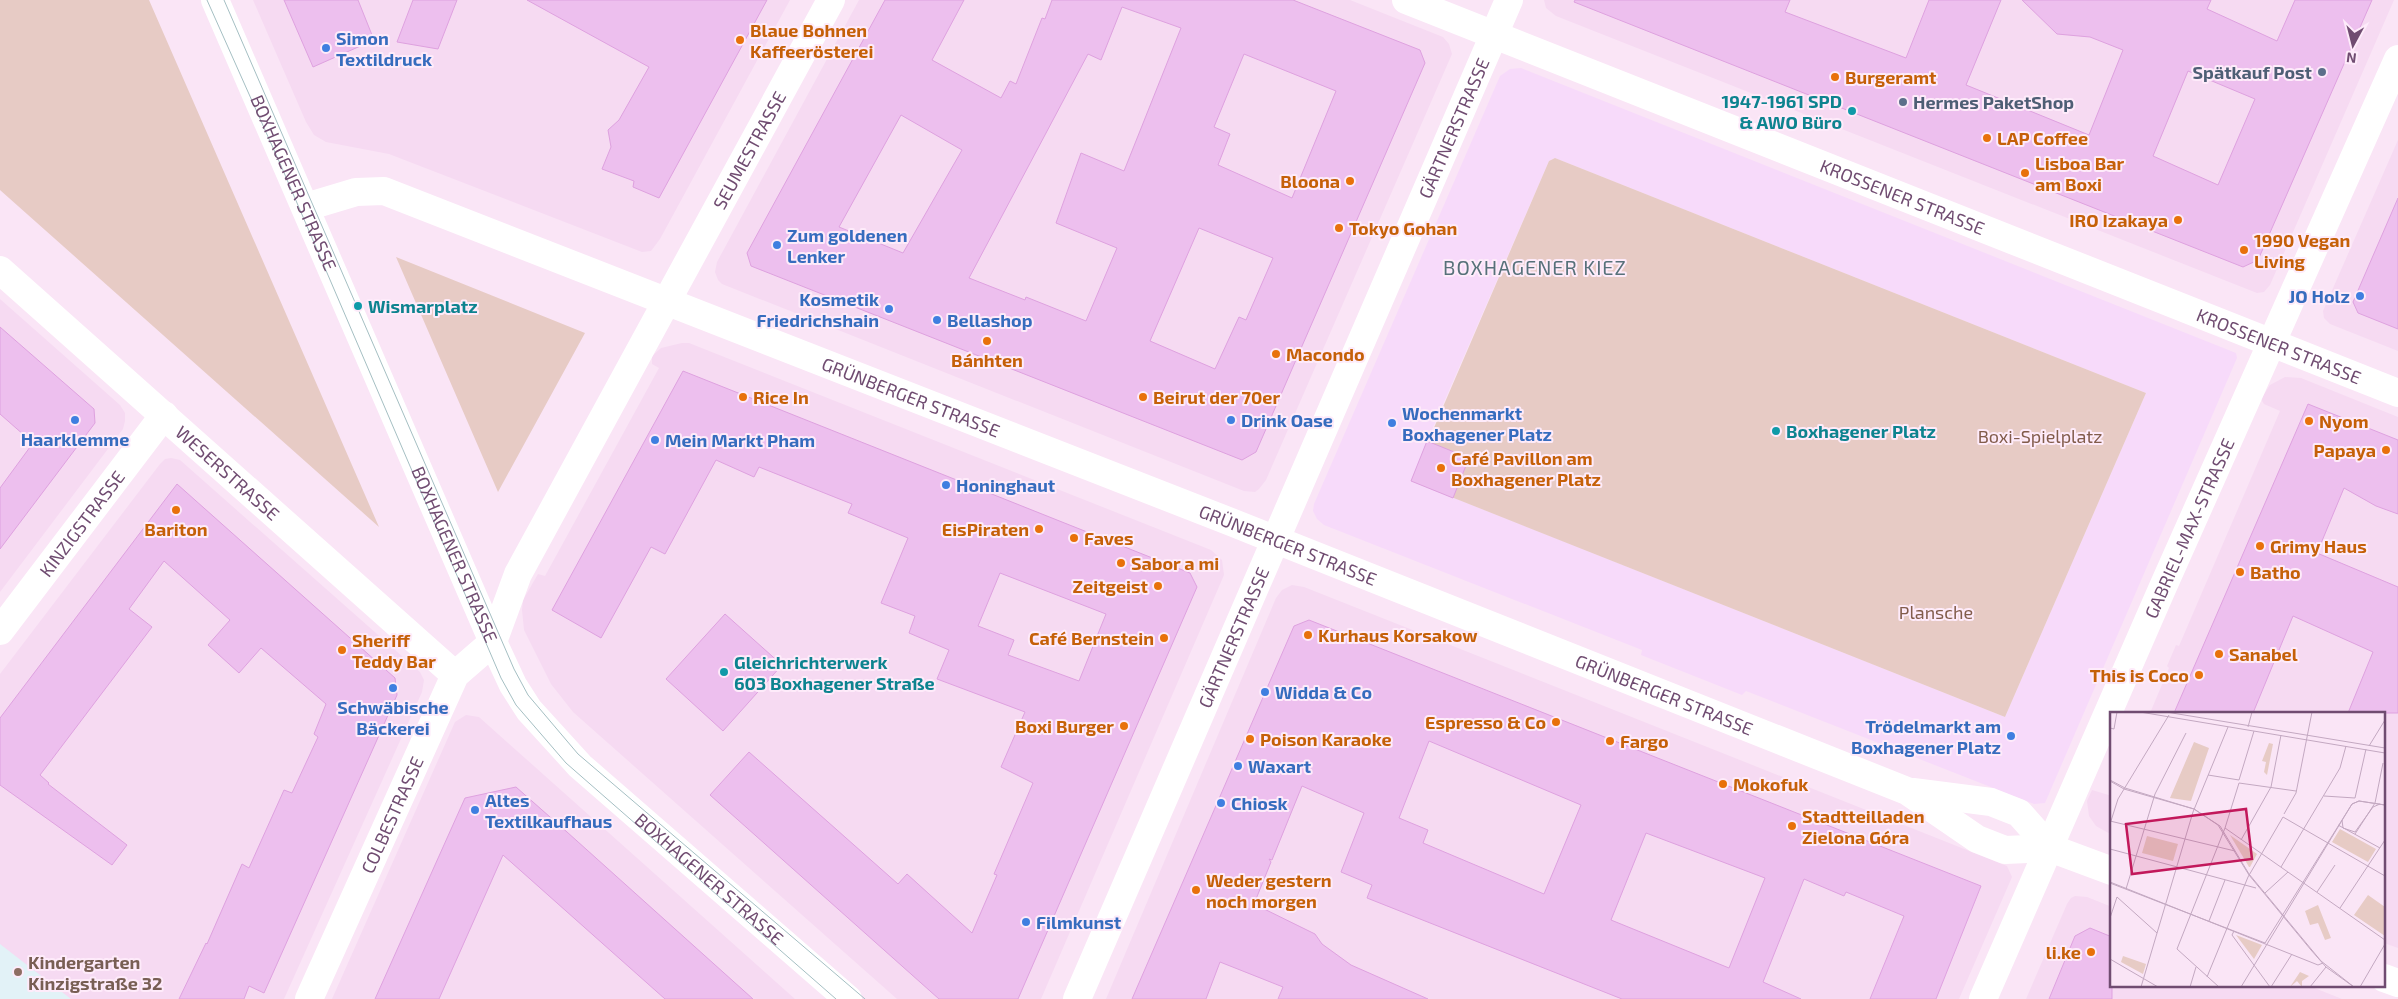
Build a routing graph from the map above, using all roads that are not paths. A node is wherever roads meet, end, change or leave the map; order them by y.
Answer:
1 (215, 0) edge
2 (831, 0) edge
3 (1406, 0) edge
4 (1509, 0) edge
5 (1494, 35) junction
6 (2398, 59) edge
7 (306, 207) junction
8 (0, 270) edge
9 (668, 301) junction
10 (2272, 343) junction
11 (2398, 393) edge
12 (164, 415) junction
13 (1275, 539) junction
14 (0, 631) edge
15 (493, 642) junction
16 (455, 675) junction
17 (1907, 791) junction
18 (2050, 848) junction
19 (2110, 870) edge
20 (2386, 979) edge
21 (2398, 983) edge
22 (310, 999) edge
23 (848, 999) edge
24 (1077, 999) edge
25 (1984, 999) edge

1 - 7 street, BOXHAGENER STRASSE
2 - 9 street, SEUMESTRASSE
3 - 5 street, KROSSENER STRASSE
4 - 5 street, GÄRTNERSTRASSE
5 - 10 street, KROSSENER STRASSE
5 - 13 street, GÄRTNERSTRASSE
6 - 10 street, GABRIEL-MAX-STRASSE
7 - 9 street
7 - 15 street, BOXHAGENER STRASSE
8 - 12 street, WESERSTRASSE
9 - 13 street, GRÜNBERGER STRASSE
9 - 15 street
10 - 11 street, KROSSENER STRASSE
10 - 18 street, GABRIEL-MAX-STRASSE
12 - 14 street, KINZIGSTRASSE
12 - 16 street, WESERSTRASSE
13 - 17 street, GRÜNBERGER STRASSE
13 - 24 street, GÄRTNERSTRASSE
15 - 16 street, COLBESTRASSE
15 - 23 street, BOXHAGENER STRASSE
16 - 22 street, COLBESTRASSE
17 - 18 street, GRÜNBERGER STRASSE
17 - 18 street, GRÜNBERGER STRASSE
18 - 19 street, GRÜNBERGER STRASSE
18 - 25 street, GABRIEL-MAX-STRASSE
20 - 21 street

